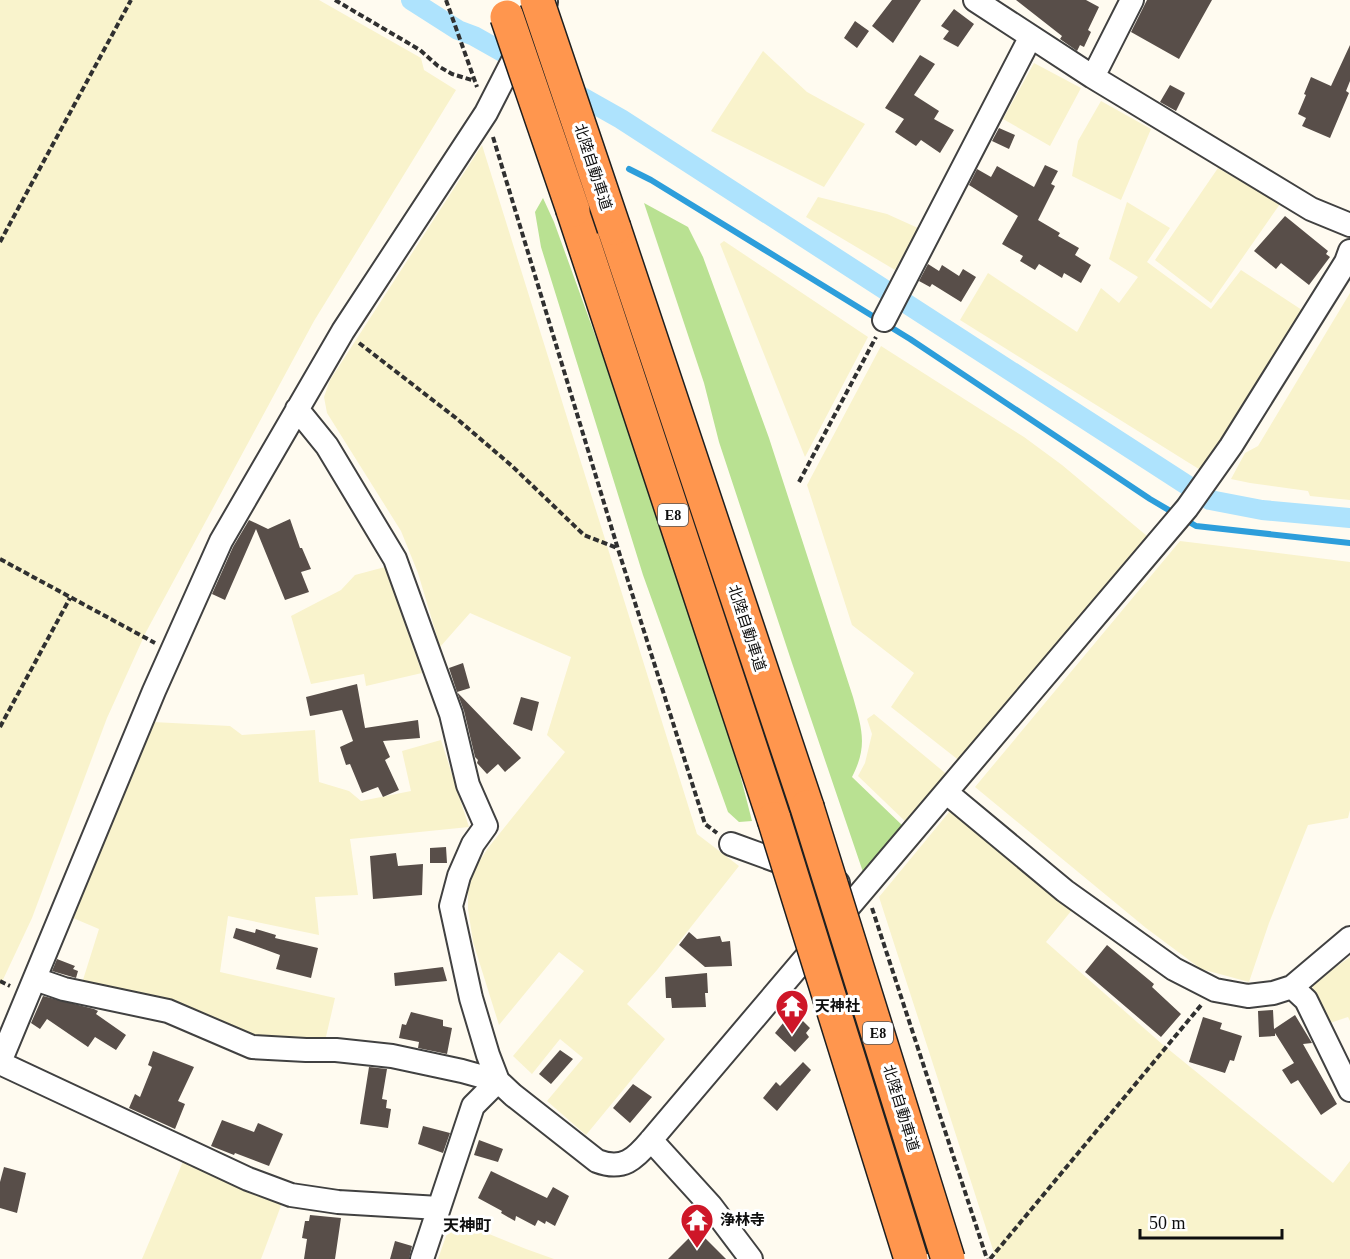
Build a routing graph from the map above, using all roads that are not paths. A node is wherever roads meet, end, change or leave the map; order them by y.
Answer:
1 (537, 0) edge
2 (548, 0) edge
3 (975, 0) edge
4 (1131, 0) edge
5 (505, 8) edge
6 (1030, 38) junction
7 (1093, 77) junction
8 (1350, 225) edge
9 (1350, 251) edge
10 (884, 320) dead end
11 (297, 409) junction
12 (947, 793) junction
13 (731, 844) road end
14 (862, 892) junction
15 (1350, 938) edge
16 (35, 979) junction
17 (1292, 987) junction
18 (0, 1062) edge
19 (498, 1081) junction
20 (1350, 1090) edge
21 (651, 1140) junction
22 (439, 1208) junction
23 (422, 1259) edge
24 (751, 1259) edge
25 (912, 1259) edge
26 (948, 1259) edge

1 - 26 highway, 北陸自動車道 / E8, bridge
2 - 11 street
3 - 6 street
4 - 7 street
5 - 25 highway, E8, bridge
6 - 7 street
6 - 10 street
7 - 8 street
9 - 12 street
11 - 16 street
11 - 19 street
12 - 14 street
12 - 17 street
13 - 14 street
14 - 21 street
15 - 17 street
16 - 18 street
16 - 19 street
17 - 20 street
18 - 22 street
19 - 21 street
19 - 22 street
21 - 24 street
22 - 23 street

